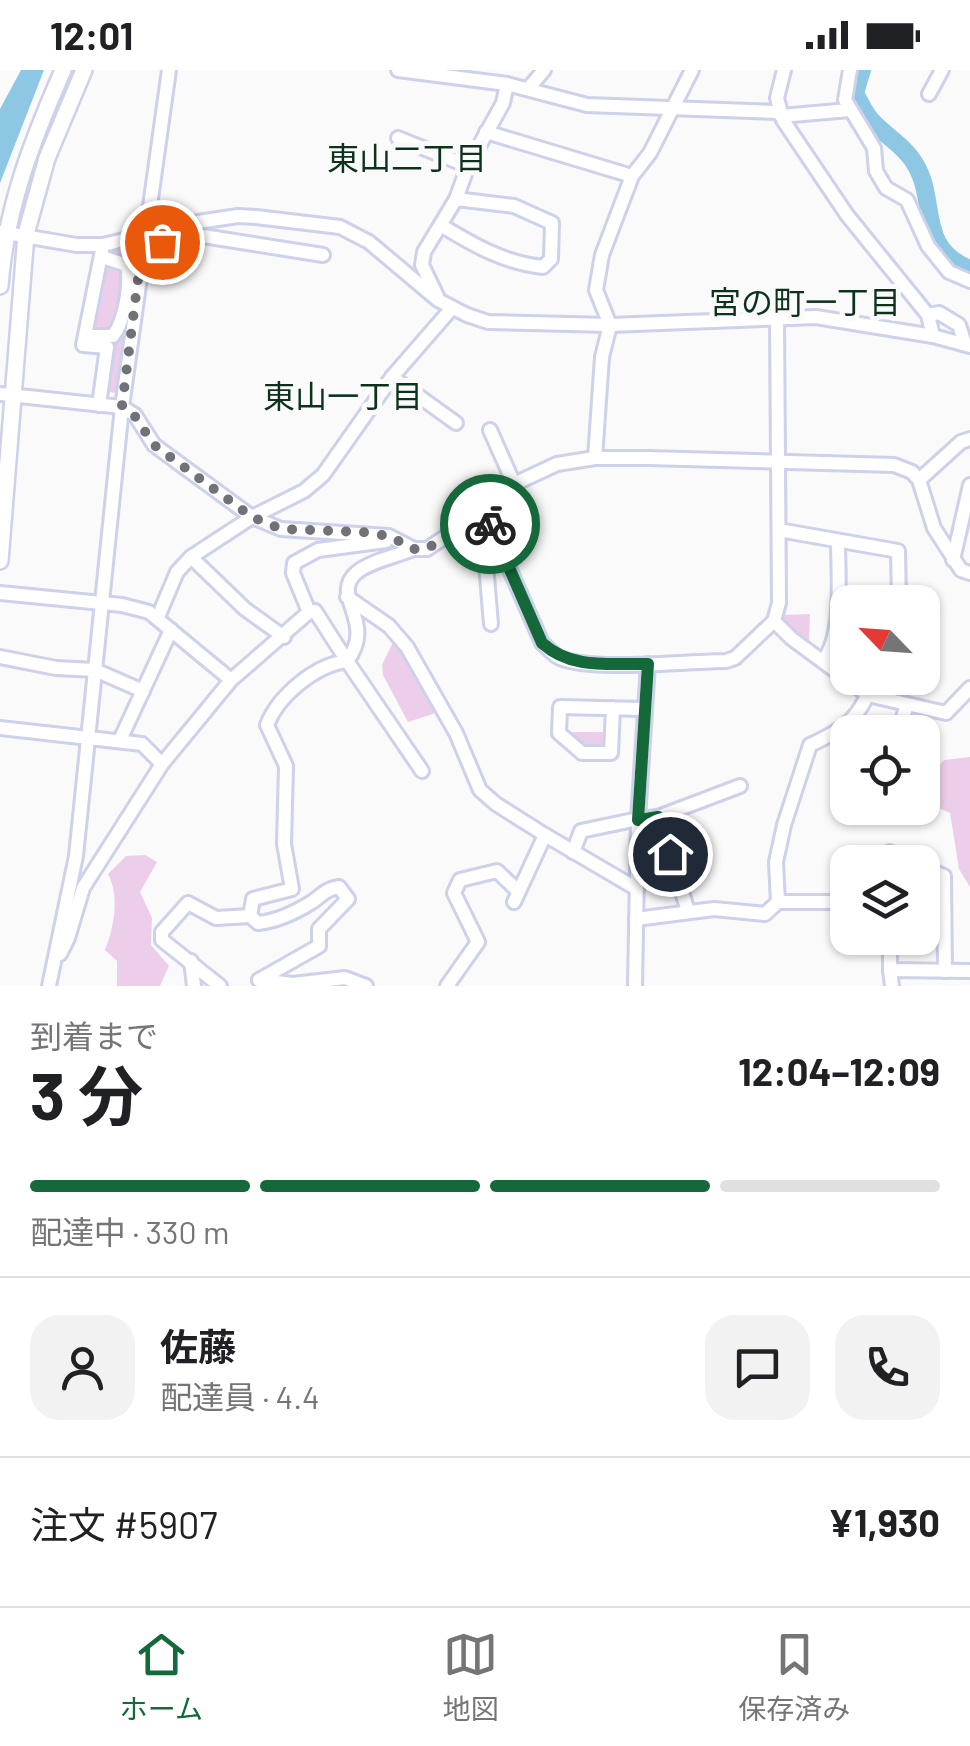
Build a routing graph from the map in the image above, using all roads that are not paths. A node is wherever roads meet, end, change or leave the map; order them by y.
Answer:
1 (63, 70) edge
2 (84, 70) edge
3 (170, 70) edge
4 (398, 70) edge
5 (544, 70) edge
6 (692, 70) edge
7 (784, 70) edge
8 (850, 70) edge
9 (942, 70) edge
10 (507, 84) junction
11 (528, 89) junction
12 (929, 94) dead end
13 (674, 108) junction
14 (849, 110) junction
15 (780, 114) junction
16 (486, 132) junction
17 (398, 138) dead end
18 (468, 166) junction
19 (632, 176) junction
20 (456, 199) junction
21 (442, 226) junction
22 (3, 232) edge
23 (26, 234) junction
24 (144, 241) junction
25 (103, 251) junction
26 (324, 255) dead end
27 (970, 282) edge
28 (0, 286) edge
29 (438, 300) junction
30 (452, 308) junction
31 (928, 314) junction
32 (777, 319) junction
33 (610, 325) junction
34 (87, 336) dead end
35 (933, 336) junction
36 (968, 345) edge
37 (392, 377) junction
38 (133, 389) dead end
39 (6, 395) edge
40 (99, 406) junction
41 (122, 406) junction
42 (456, 423) dead end
43 (490, 430) dead end
44 (970, 440) edge
45 (595, 458) junction
46 (777, 462) junction
47 (919, 480) junction
48 (514, 484) junction
49 (970, 485) edge
50 (484, 510) junction
51 (252, 517) junction
52 (779, 530) junction
53 (398, 540) junction
54 (838, 541) junction
55 (498, 544) junction
56 (414, 549) junction
57 (191, 557) junction
58 (0, 560) edge
59 (953, 560) junction
60 (970, 574) edge
61 (898, 585) edge
62 (0, 593) edge
63 (347, 597) junction
64 (101, 604) junction
65 (310, 612) junction
66 (158, 617) junction
67 (774, 621) junction
68 (491, 624) dead end
69 (172, 630) junction
70 (284, 637) junction
71 (0, 657) edge
72 (348, 661) junction
73 (824, 661) junction
74 (648, 664) junction
75 (830, 666) edge
76 (95, 670) junction
77 (231, 680) junction
78 (970, 688) edge
79 (143, 691) junction
80 (868, 695) edge
81 (872, 695) edge
82 (907, 705) junction
83 (613, 708) junction
84 (644, 709) junction
85 (904, 715) edge
86 (0, 728) edge
87 (87, 737) junction
88 (120, 740) junction
89 (162, 764) junction
90 (422, 772) dead end
91 (740, 786) dead end
92 (658, 817) junction
93 (638, 820) junction
94 (544, 835) junction
95 (573, 852) junction
96 (940, 874) edge
97 (637, 889) junction
98 (778, 902) junction
99 (830, 902) edge
100 (688, 911) junction
101 (250, 916) junction
102 (636, 919) junction
103 (890, 955) edge
104 (191, 960) junction
105 (52, 970) junction
106 (890, 970) junction
107 (945, 971) junction
108 (970, 971) edge
109 (259, 983) edge
110 (49, 986) edge
111 (194, 986) edge
112 (220, 986) edge
113 (366, 986) edge
114 (447, 986) edge
115 (635, 986) edge
116 (892, 986) edge

1 - 22 main road
2 - 23 main road
3 - 24 street
4 - 10 street
5 - 11 street
6 - 13 street
7 - 15 street
8 - 14 street
9 - 12 street
10 - 11 street
10 - 16 street
11 - 13 street
13 - 15 street
13 - 19 street
14 - 15 street
14 - 27 street
15 - 31 street
16 - 18 street
16 - 19 street
17 - 18 street
18 - 20 street
19 - 33 street
20 - 21 street
20 - 21 street
21 - 29 street
22 - 23 street
22 - 28 main road
23 - 25 street
23 - 39 main road
24 - 25 street
24 - 26 street
24 - 29 street
24 - 41 street
25 - 34 street
25 - 40 street
29 - 30 street
30 - 33 street
30 - 37 street
31 - 35 street
31 - 36 street
32 - 33 street
32 - 35 street
32 - 46 street
33 - 45 street
35 - 36 street
37 - 42 street
37 - 51 street
38 - 41 street
39 - 40 street
39 - 58 main road
40 - 41 street
41 - 51 street
41 - 64 street
43 - 48 street
44 - 47 street
45 - 46 street
45 - 48 street
46 - 47 street
46 - 52 street
47 - 59 street
48 - 50 street
49 - 59 street
50 - 55 street
50 - 56 street
51 - 53 street
51 - 57 street
52 - 54 street
52 - 67 street
53 - 56 street
53 - 65 street
54 - 61 street
54 - 73 street
55 - 68 street
55 - 74 street
56 - 63 street
57 - 66 street
57 - 70 street
59 - 60 street
62 - 64 street
63 - 72 street
63 - 94 street
64 - 66 street
64 - 76 street
65 - 70 street
65 - 72 street
66 - 69 street
67 - 73 street
67 - 74 street
69 - 77 street
69 - 79 street
70 - 77 street
71 - 76 street
72 - 90 street
72 - 101 street
73 - 75 street
74 - 84 street
76 - 79 street
76 - 87 street
77 - 89 street
78 - 82 street
79 - 88 street
80 - 98 street
81 - 82 street
82 - 85 street
83 - 83 street
83 - 84 street
84 - 93 street
86 - 87 street
87 - 88 street
87 - 105 street
88 - 89 street
89 - 105 street
91 - 92 street
92 - 93 street
92 - 100 street
93 - 95 street
93 - 97 street
94 - 95 street
94 - 114 street
95 - 97 street
96 - 107 street
97 - 102 street
98 - 99 street
98 - 100 street
100 - 102 street
101 - 104 street
101 - 109 street
102 - 115 street
103 - 106 street
104 - 111 street
104 - 112 street
105 - 110 street
106 - 107 street
106 - 116 street
107 - 108 street
109 - 113 street

